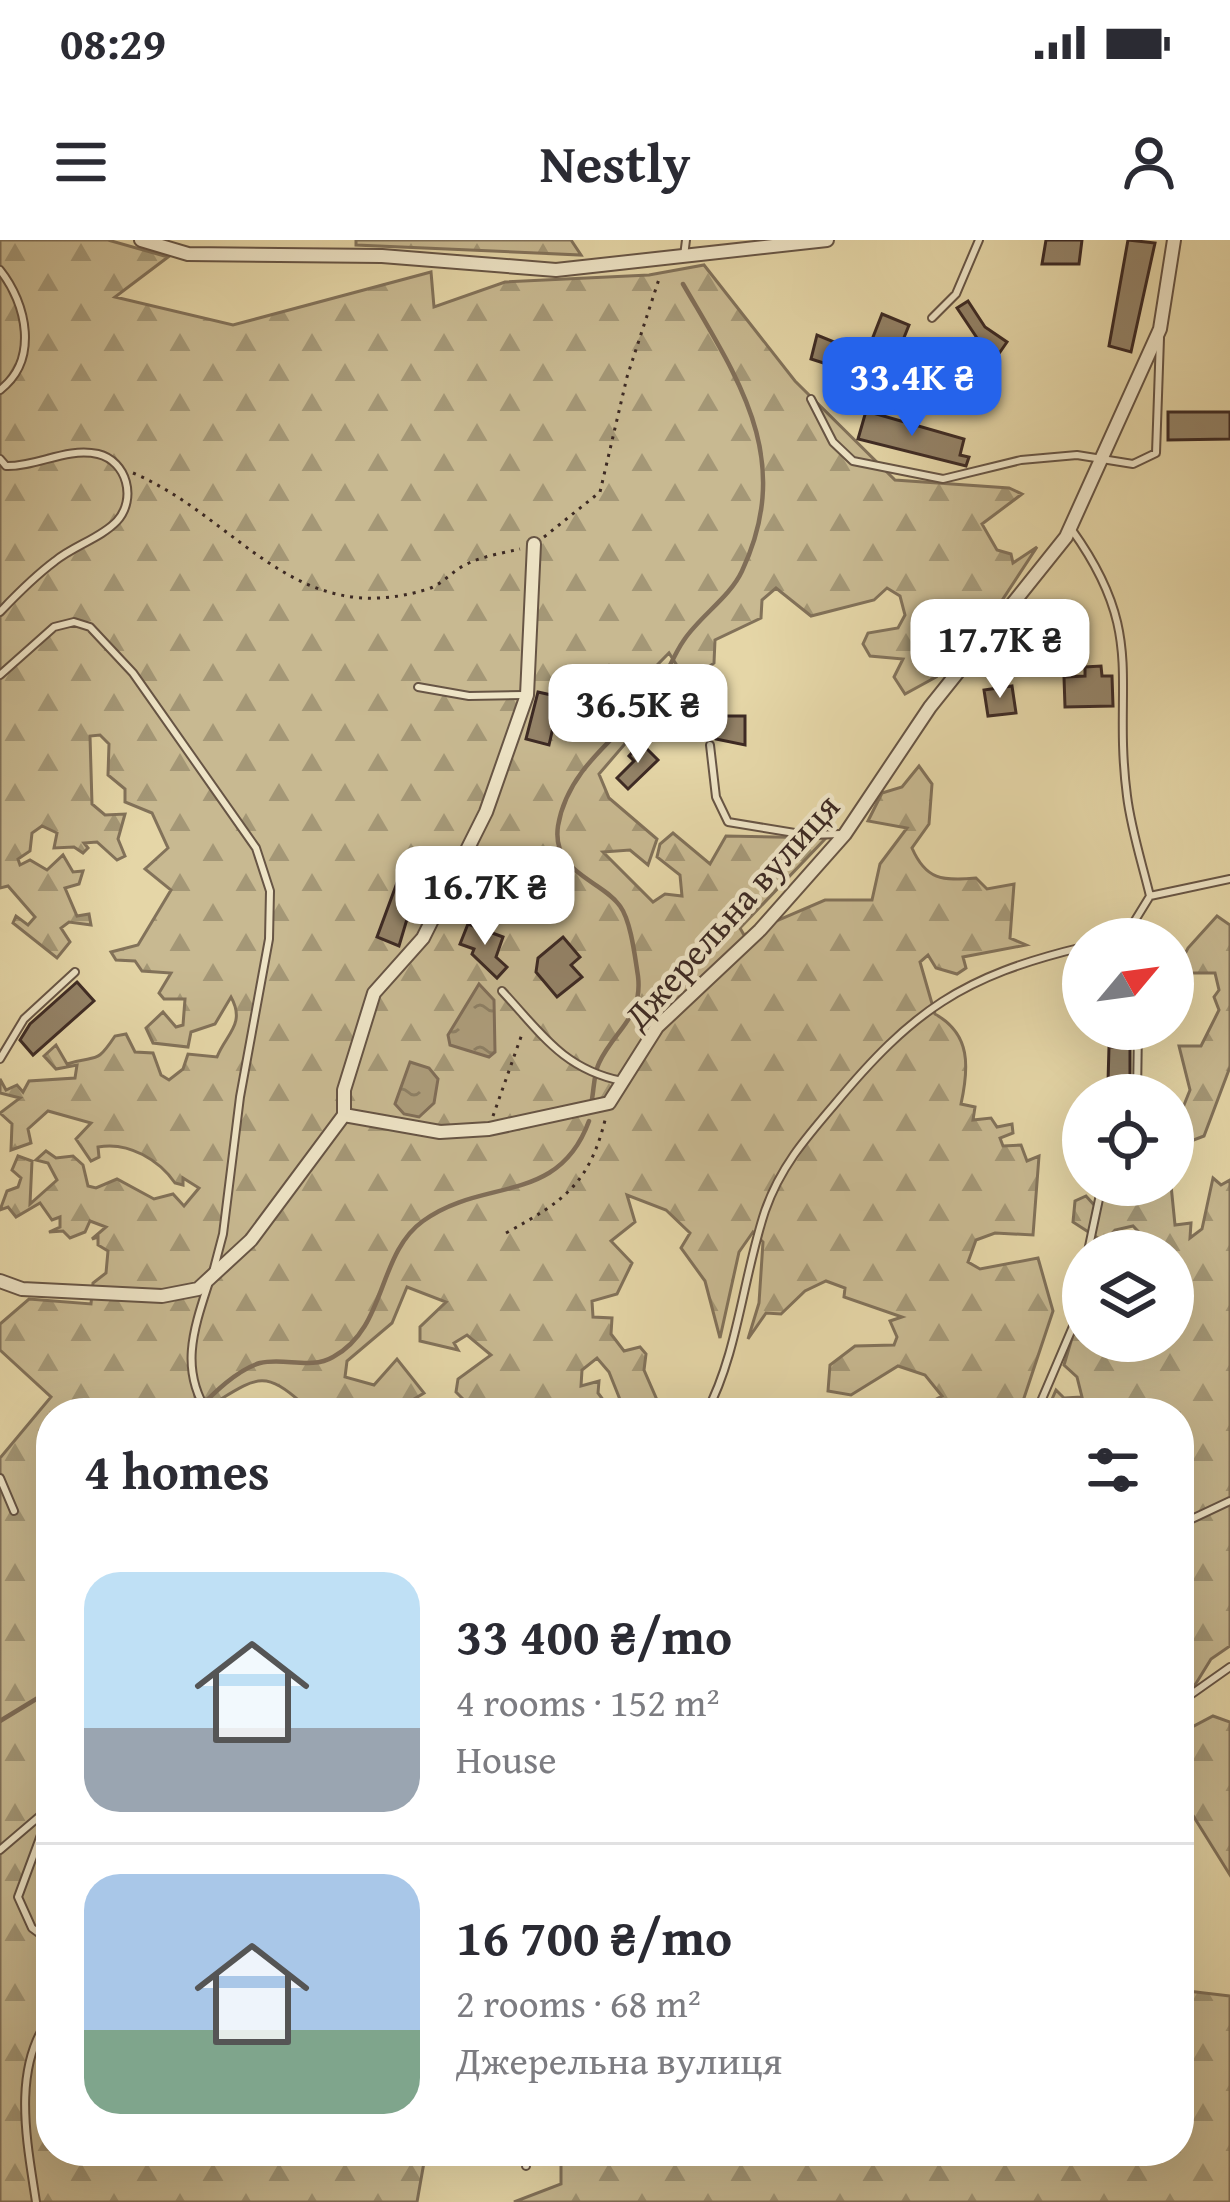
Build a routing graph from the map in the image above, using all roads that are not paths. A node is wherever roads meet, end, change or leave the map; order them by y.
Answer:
1 (141, 240) edge
2 (686, 240) edge
3 (827, 240) edge
4 (979, 240) edge
5 (1174, 240) edge
6 (684, 260) junction
7 (0, 270) edge
8 (932, 318) dead end
9 (1160, 329) junction
10 (0, 390) edge
11 (811, 399) dead end
12 (1101, 458) junction
13 (0, 459) edge
14 (1070, 527) junction
15 (534, 544) road end
16 (0, 612) edge
17 (0, 675) edge
18 (418, 687) dead end
19 (527, 695) junction
20 (710, 746) dead end
21 (845, 834) junction
22 (1230, 879) edge
23 (1150, 896) junction
24 (1136, 918) edge
25 (1062, 954) edge
26 (75, 972) dead end
27 (502, 992) dead end
28 (0, 1058) edge
29 (625, 1082) junction
30 (344, 1115) junction
31 (212, 1276) junction
32 (0, 1281) edge
33 (1062, 1354) edge
34 (198, 1398) edge
35 (714, 1398) edge
36 (1043, 1398) edge
37 (0, 1478) edge
38 (1230, 1501) edge
39 (14, 1511) dead end
40 (1194, 1518) edge
41 (1230, 1667) edge
42 (1194, 1692) edge
43 (36, 1820) edge
44 (36, 1848) edge
45 (0, 1850) edge
46 (36, 1931) edge
47 (36, 2044) edge
48 (35, 2202) edge

1 - 6 street
2 - 6 lane
3 - 6 street
4 - 8 lane
5 - 9 street, Джерельна вулиця
7 - 10 lane
9 - 12 street, Джерельна вулиця
9 - 12 lane
11 - 12 lane
12 - 14 street, Джерельна вулиця
13 - 16 lane
14 - 21 street, Джерельна вулиця
14 - 23 lane
15 - 19 street
17 - 31 lane
18 - 19 lane
19 - 30 street
20 - 21 lane
21 - 29 street, Джерельна вулиця
22 - 23 lane
23 - 24 lane
25 - 35 lane
26 - 28 lane
27 - 29 lane
29 - 30 street, Джерельна вулиця
30 - 31 street
31 - 32 street
31 - 34 lane
33 - 36 lane
37 - 39 lane
38 - 40 lane
41 - 42 lane
43 - 45 lane
44 - 46 lane
47 - 48 lane

